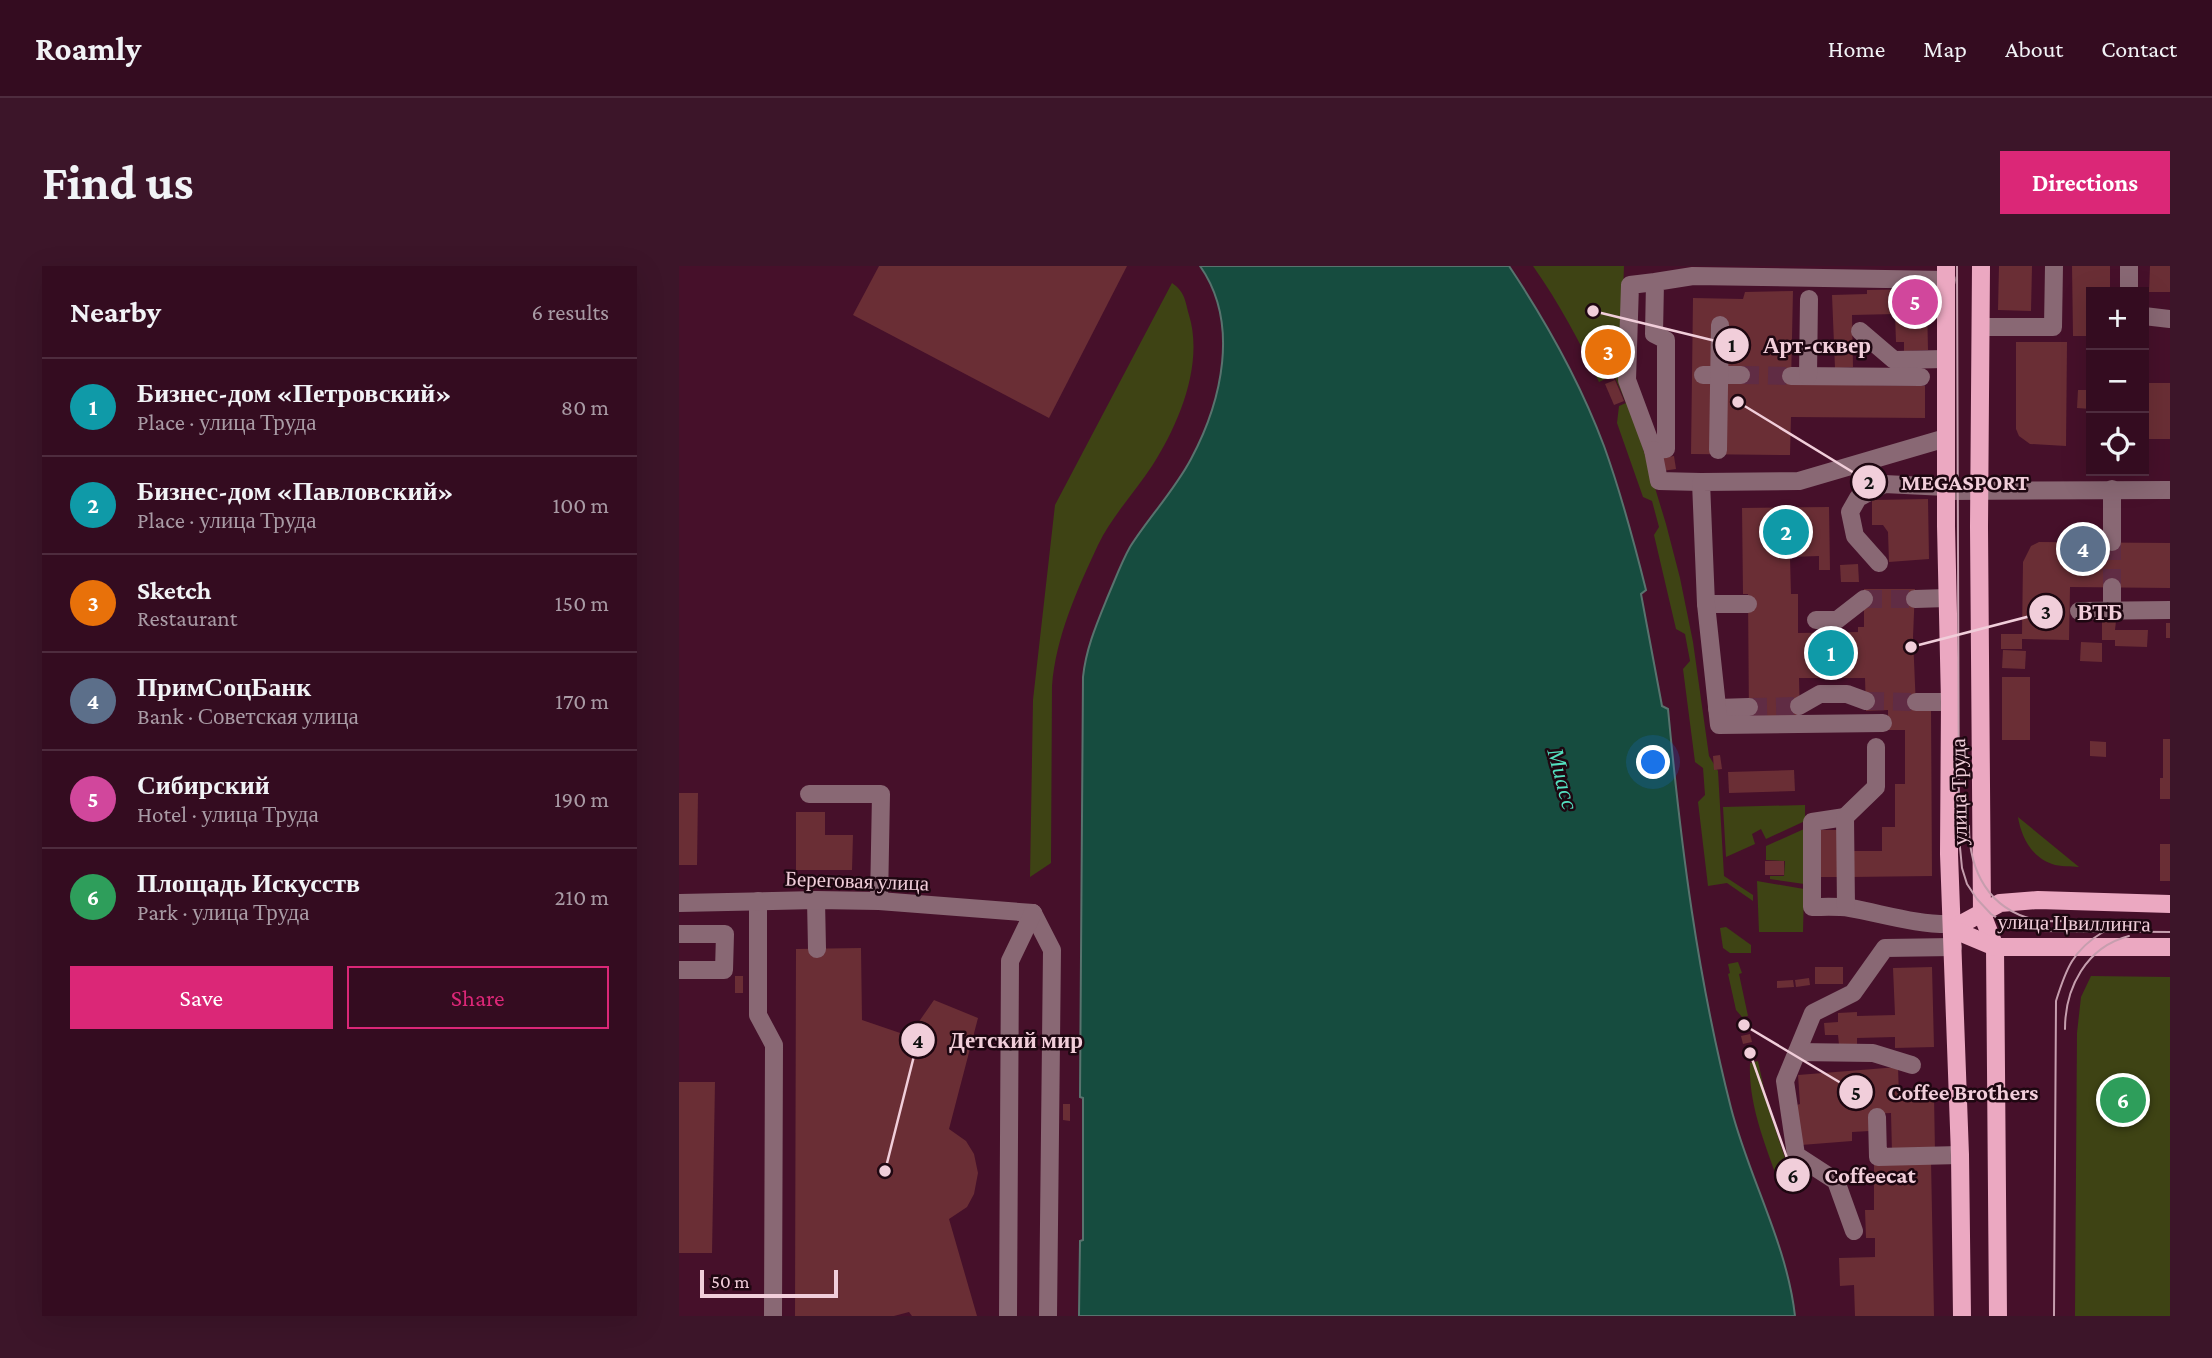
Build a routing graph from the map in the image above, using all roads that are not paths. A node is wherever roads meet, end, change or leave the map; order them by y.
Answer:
1 (1981, 266) edge
2 (2054, 266) edge
3 (2129, 266) edge
4 (1947, 273) edge
5 (1655, 282) junction
6 (2129, 287) edge
7 (1808, 299) dead end
8 (2149, 316) edge
9 (2170, 318) edge
10 (1720, 325) dead end
11 (1982, 327) junction
12 (1860, 331) dead end
13 (1946, 359) junction
14 (1711, 375) junction
15 (1741, 375) tunnel mouth
16 (1921, 377) dead end
17 (1946, 438) junction
18 (1653, 450) junction
19 (1718, 450) dead end
20 (1702, 482) junction
21 (1946, 489) junction
22 (2112, 489) junction
23 (2170, 490) edge
24 (1979, 491) junction
25 (2112, 542) tunnel mouth
26 (1879, 563) dead end
27 (2112, 587) tunnel mouth
28 (1947, 598) junction
29 (1864, 599) tunnel mouth
30 (1915, 599) tunnel mouth
31 (1706, 604) junction
32 (1748, 604) dead end
33 (2170, 610) edge
34 (2079, 611) dead end
35 (2112, 611) junction
36 (1816, 620) dead end
37 (1866, 701) tunnel mouth
38 (1916, 702) tunnel mouth
39 (1950, 702) junction
40 (1800, 706) tunnel mouth
41 (1749, 707) tunnel mouth
42 (1717, 708) junction
43 (1883, 723) dead end
44 (1876, 747) dead end
45 (810, 794) dead end
46 (1845, 817) junction
47 (816, 900) junction
48 (758, 901) junction
49 (879, 901) junction
50 (679, 903) edge
51 (711, 903) junction
52 (2170, 904) edge
53 (1846, 907) junction
54 (1033, 913) junction
55 (1982, 914) junction
56 (711, 933) junction
57 (679, 934) edge
58 (1952, 934) junction
59 (1995, 947) junction
60 (2170, 947) edge
61 (817, 948) dead end
62 (679, 970) edge
63 (1797, 1052) junction
64 (1912, 1065) dead end
65 (1877, 1117) dead end
66 (1960, 1155) junction
67 (1854, 1231) dead end
68 (773, 1316) edge
69 (1008, 1316) edge
70 (1048, 1316) edge
71 (1962, 1316) edge
72 (1998, 1316) edge

1 - 11 main road, улица Труда
2 - 11 street
3 - 6 street
4 - 5 street
4 - 13 main road, улица Труда
5 - 18 street
5 - 18 street
7 - 16 street
8 - 9 street
10 - 14 street
11 - 24 main road, улица Труда
12 - 13 street
13 - 17 main road, улица Труда
14 - 15 street
14 - 19 street
17 - 20 street
17 - 21 main road, улица Труда
18 - 20 street
20 - 31 street
21 - 24 street
21 - 26 street
21 - 28 main road, улица Труда
22 - 23 street
22 - 24 street
22 - 25 street
24 - 55 main road, улица Труда
27 - 35 street
28 - 30 street
28 - 39 main road, улица Труда
29 - 36 street
31 - 32 street
31 - 42 street
33 - 35 street
34 - 35 street
37 - 40 street
38 - 39 street
39 - 58 main road, улица Труда
41 - 42 street
42 - 43 street
44 - 46 street
45 - 49 street
46 - 53 street
46 - 53 street
47 - 48 street, Береговая улица
47 - 49 street, Береговая улица
47 - 61 street
48 - 51 street, Береговая улица
48 - 68 street
49 - 54 street, Береговая улица
50 - 51 street, Береговая улица
51 - 56 street
52 - 55 main road, улица Цвиллинга
53 - 58 street
54 - 69 street
54 - 70 street
55 - 58 main road, улица Цвиллинга
55 - 59 main road, улица Труда
56 - 57 street
56 - 62 street
58 - 59 main road, улица Цвиллинга
58 - 63 street
58 - 66 main road, улица Труда
59 - 60 main road, улица Цвиллинга
59 - 72 main road, улица Труда
63 - 64 street
63 - 67 street
65 - 66 street
66 - 71 main road, улица Труда

